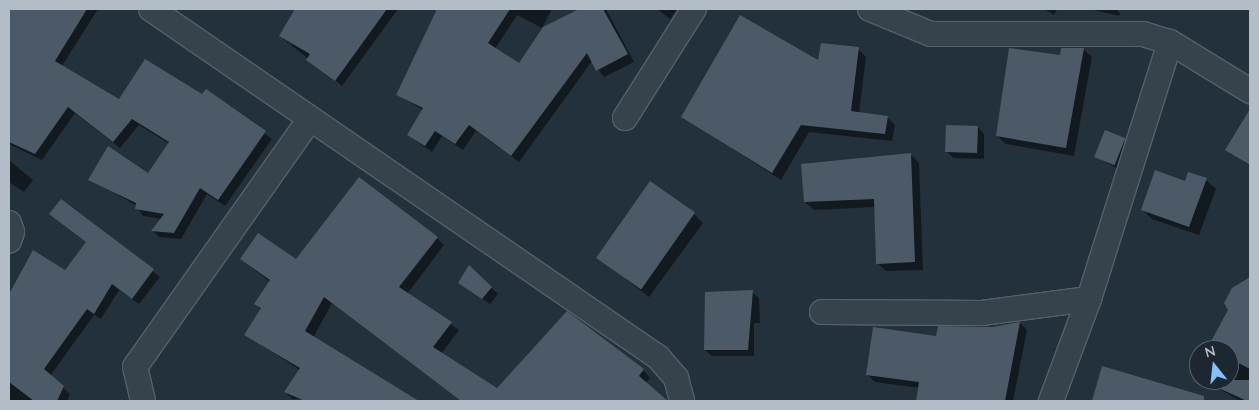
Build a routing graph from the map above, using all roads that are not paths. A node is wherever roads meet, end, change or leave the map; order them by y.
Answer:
1 (151, 9) edge
2 (694, 9) edge
3 (870, 9) edge
4 (1170, 42) junction
5 (1250, 91) edge
6 (625, 118) dead end
7 (308, 120) junction
8 (9, 223) edge
9 (9, 241) edge
10 (1089, 299) junction
11 (822, 312) dead end
12 (143, 401) edge
13 (682, 401) edge
14 (1051, 401) edge

1 - 7 street
2 - 6 street
3 - 4 street
4 - 5 street
4 - 10 street
7 - 12 street
7 - 13 street
8 - 9 street
10 - 11 street
10 - 14 street

